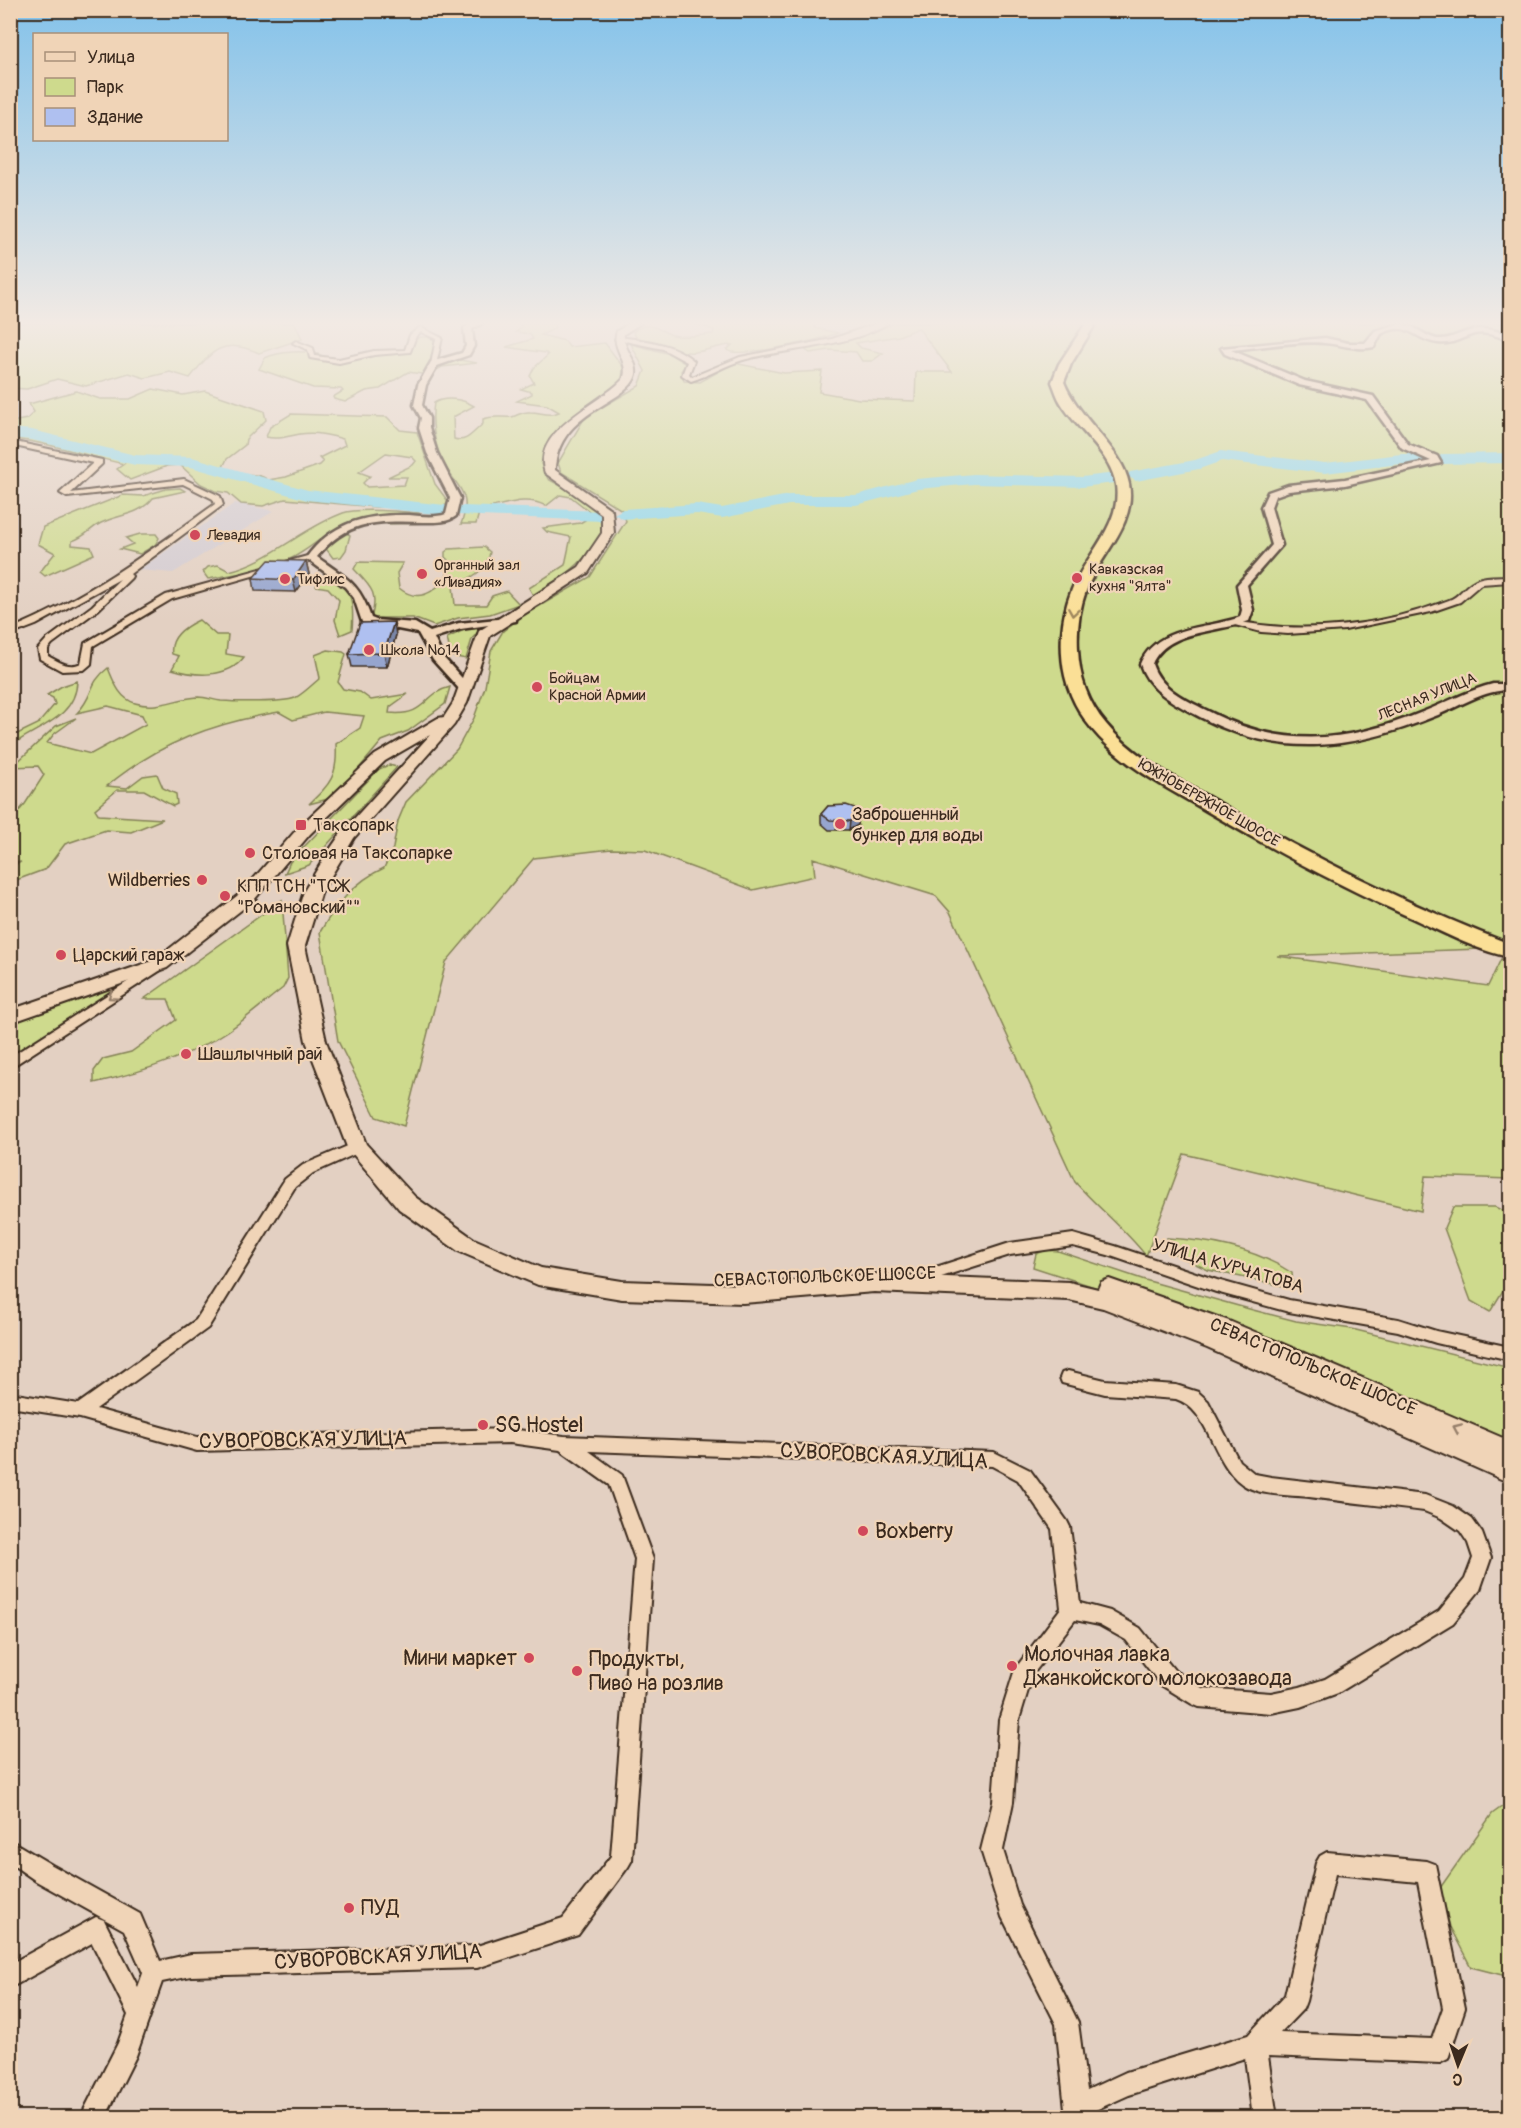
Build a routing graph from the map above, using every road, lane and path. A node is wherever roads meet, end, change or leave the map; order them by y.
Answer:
1 (425, 422) edge
2 (577, 422) edge
3 (1082, 422) edge
4 (1088, 422) edge
5 (1388, 422) edge
6 (10, 444) edge
7 (311, 558) junction
8 (130, 570) junction
9 (1510, 579) edge
10 (508, 618) junction
11 (1236, 624) junction
12 (10, 632) edge
13 (428, 636) junction
14 (1510, 687) edge
15 (467, 694) junction
16 (453, 719) junction
17 (375, 762) junction
18 (415, 765) junction
19 (1510, 943) edge
20 (1510, 951) edge
21 (161, 964) junction
22 (10, 1017) edge
23 (10, 1064) edge
24 (363, 1143) junction
25 (934, 1278) junction
26 (1510, 1354) edge
27 (1068, 1378) dead end
28 (10, 1400) edge
29 (80, 1411) junction
30 (564, 1443) junction
31 (1510, 1452) edge
32 (1510, 1472) edge
33 (1071, 1610) junction
34 (10, 1850) edge
35 (154, 1974) junction
36 (10, 1977) edge
37 (139, 2013) junction
38 (1255, 2044) junction
39 (1077, 2112) edge
40 (92, 2118) edge
41 (1265, 2118) edge

1 - 7 street
2 - 10 main road
3 -> 20 highway, ЮЖНОБЕРЕЖНОЕ ШОССЕ
4 - 19 highway, ЮЖНОБЕРЕЖНОЕ ШОССЕ
5 - 11 street
6 - 8 street
7 - 8 street
7 - 13 street
8 - 12 street
9 - 11 street
10 - 13 street
10 - 15 main road
11 - 14 street, ЛЕСНАЯ УЛИЦА
13 - 15 street
15 - 16 main road
16 - 17 main road
16 - 18 main road
17 - 18 main road
17 - 21 main road
18 - 24 main road, СЕВАСТОПОЛЬСКОЕ ШОССЕ
21 - 22 main road
21 -> 23 street
24 - 25 main road, СЕВАСТОПОЛЬСКОЕ ШОССЕ
24 - 29 street
25 - 26 street, УЛИЦА КУРЧАТОВА
31 -> 25 main road, СЕВАСТОПОЛЬСКОЕ ШОССЕ
25 - 32 main road, СЕВАСТОПОЛЬСКОЕ ШОССЕ
27 - 33 street
28 - 29 street, СУВОРОВСКАЯ УЛИЦА
29 - 30 street, СУВОРОВСКАЯ УЛИЦА
30 - 33 street, СУВОРОВСКАЯ УЛИЦА
30 - 35 street, СУВОРОВСКАЯ УЛИЦА
33 - 39 street
34 - 35 street
35 - 37 street
36 - 37 street
37 - 40 street
38 - 38 street
38 - 39 street
38 - 41 street

